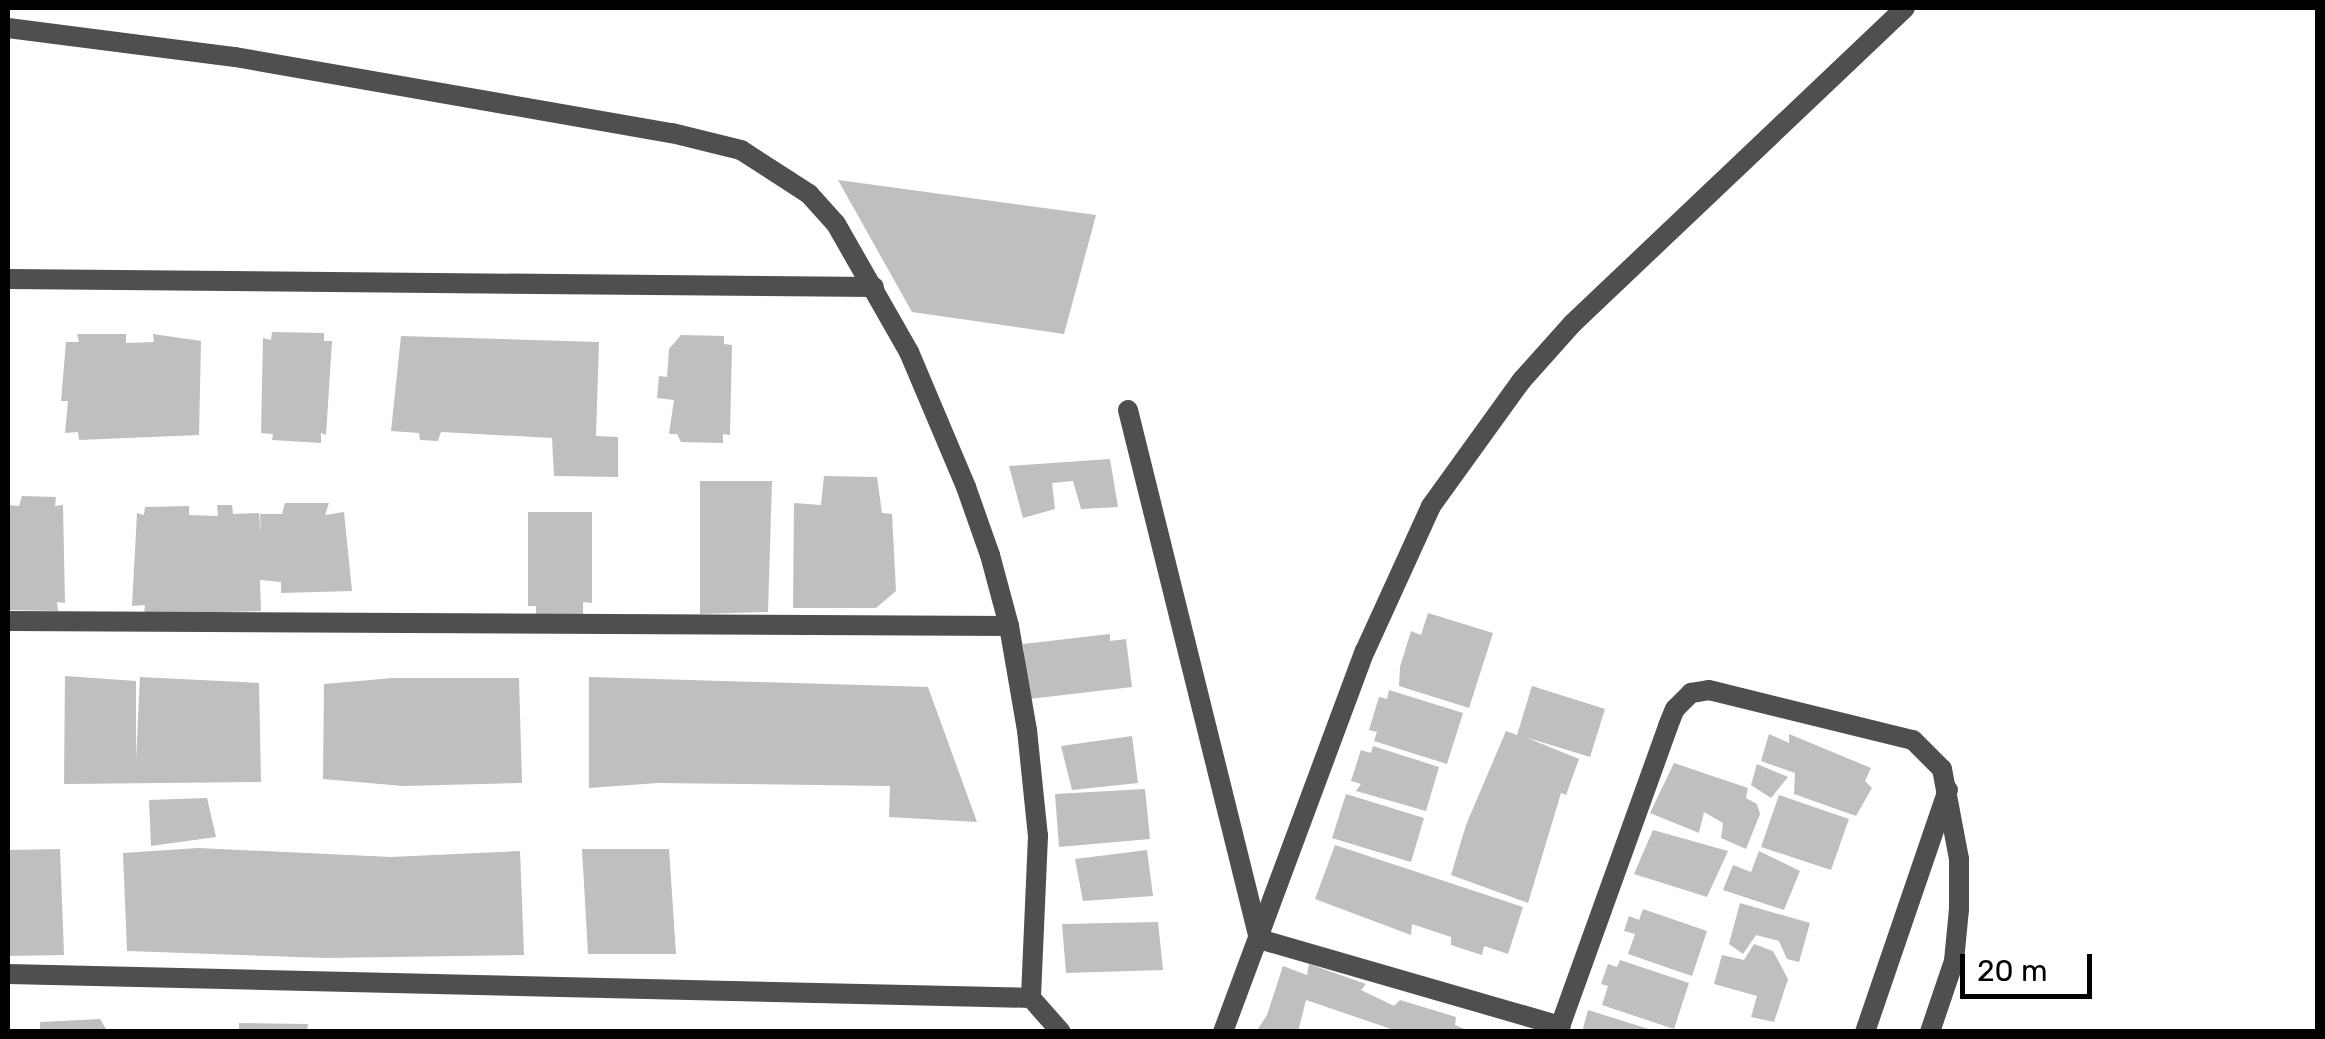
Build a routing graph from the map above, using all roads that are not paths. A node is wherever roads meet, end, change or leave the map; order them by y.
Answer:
1 (1905, 8) edge
2 (8, 28) edge
3 (8, 279) edge
4 (874, 287) junction
5 (1128, 410) dead end
6 (8, 621) edge
7 (1009, 626) junction
8 (1948, 790) junction
9 (1259, 939) junction
10 (8, 974) edge
11 (1031, 998) junction
12 (1560, 1029) edge
13 (1061, 1032) edge
14 (1223, 1032) edge
15 (1865, 1032) edge
16 (1930, 1032) edge

1 - 9 street
2 - 4 street
3 - 4 street
4 - 7 street
5 - 9 street
6 - 7 street
7 - 11 street
8 - 12 street
8 - 15 street
8 - 16 street
9 - 12 street
9 - 14 street
10 - 11 street
11 - 13 street

